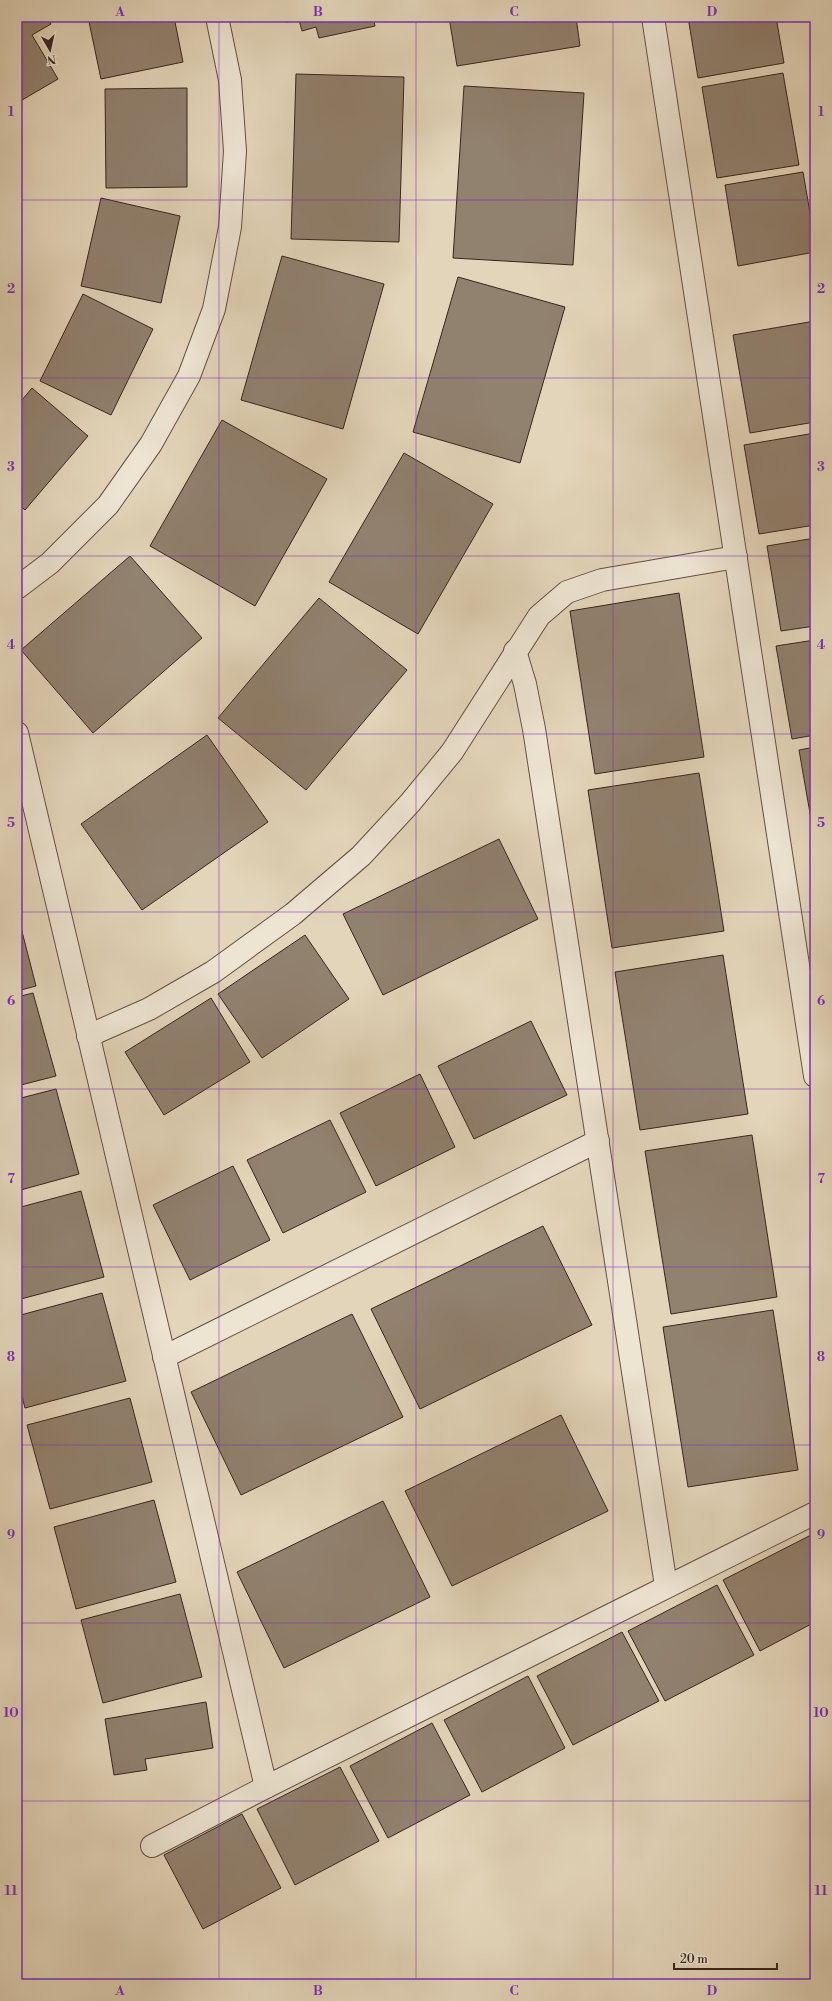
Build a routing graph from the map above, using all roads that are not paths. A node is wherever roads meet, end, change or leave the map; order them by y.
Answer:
1 (217, 17) edge
2 (653, 17) edge
3 (736, 557) junction
4 (17, 588) edge
5 (515, 651) junction
6 (17, 734) edge
7 (88, 1036) junction
8 (815, 1076) edge
9 (598, 1141) junction
10 (164, 1357) junction
11 (815, 1513) edge
12 (666, 1586) junction
13 (266, 1787) junction
14 (152, 1846) dead end

1 - 4 street
2 - 3 street
3 - 5 street
3 - 8 street
5 - 7 street
5 - 9 street
6 - 7 street
7 - 10 street
9 - 10 street
9 - 12 street
10 - 13 street
11 - 12 street
12 - 13 street
13 - 14 street

